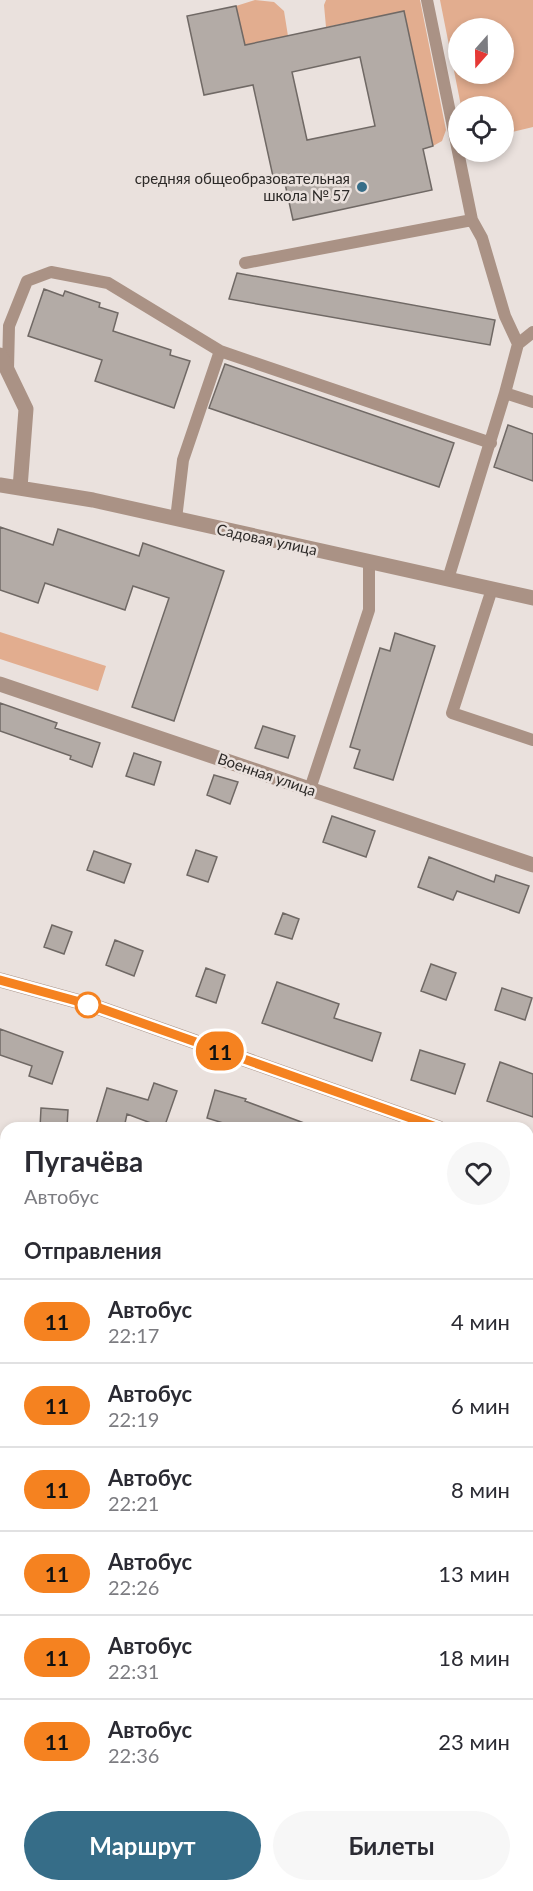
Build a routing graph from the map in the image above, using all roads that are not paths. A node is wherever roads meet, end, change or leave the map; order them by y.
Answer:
1 (427, 0) edge
2 (472, 219) junction
3 (245, 263) dead end
4 (533, 332) edge
5 (518, 344) junction
6 (220, 351) junction
7 (0, 355) edge
8 (8, 376) junction
9 (506, 393) junction
10 (533, 402) edge
11 (491, 443) junction
12 (0, 485) edge
13 (20, 488) junction
14 (176, 519) junction
15 (369, 561) junction
16 (448, 579) junction
17 (492, 589) junction
18 (533, 598) edge
19 (0, 684) edge
20 (533, 740) edge
21 (310, 789) junction
22 (533, 865) edge
23 (0, 980) edge
24 (422, 1122) edge

1 - 2 lane
2 - 3 lane
2 - 5 lane
4 - 5 lane
5 - 9 lane
6 - 8 lane
6 - 11 lane
6 - 14 lane
7 - 8 street
8 - 13 street
9 - 10 lane
9 - 11 lane
11 - 16 lane
12 - 13 street, Садовая улица
13 - 14 street, Садовая улица
14 - 15 street, Садовая улица
15 - 16 street, Садовая улица
15 - 21 lane
16 - 17 street, Садовая улица
17 - 18 street, Садовая улица
17 - 20 lane
19 - 21 street, Военная улица
21 - 22 street, Военная улица
23 - 24 street

